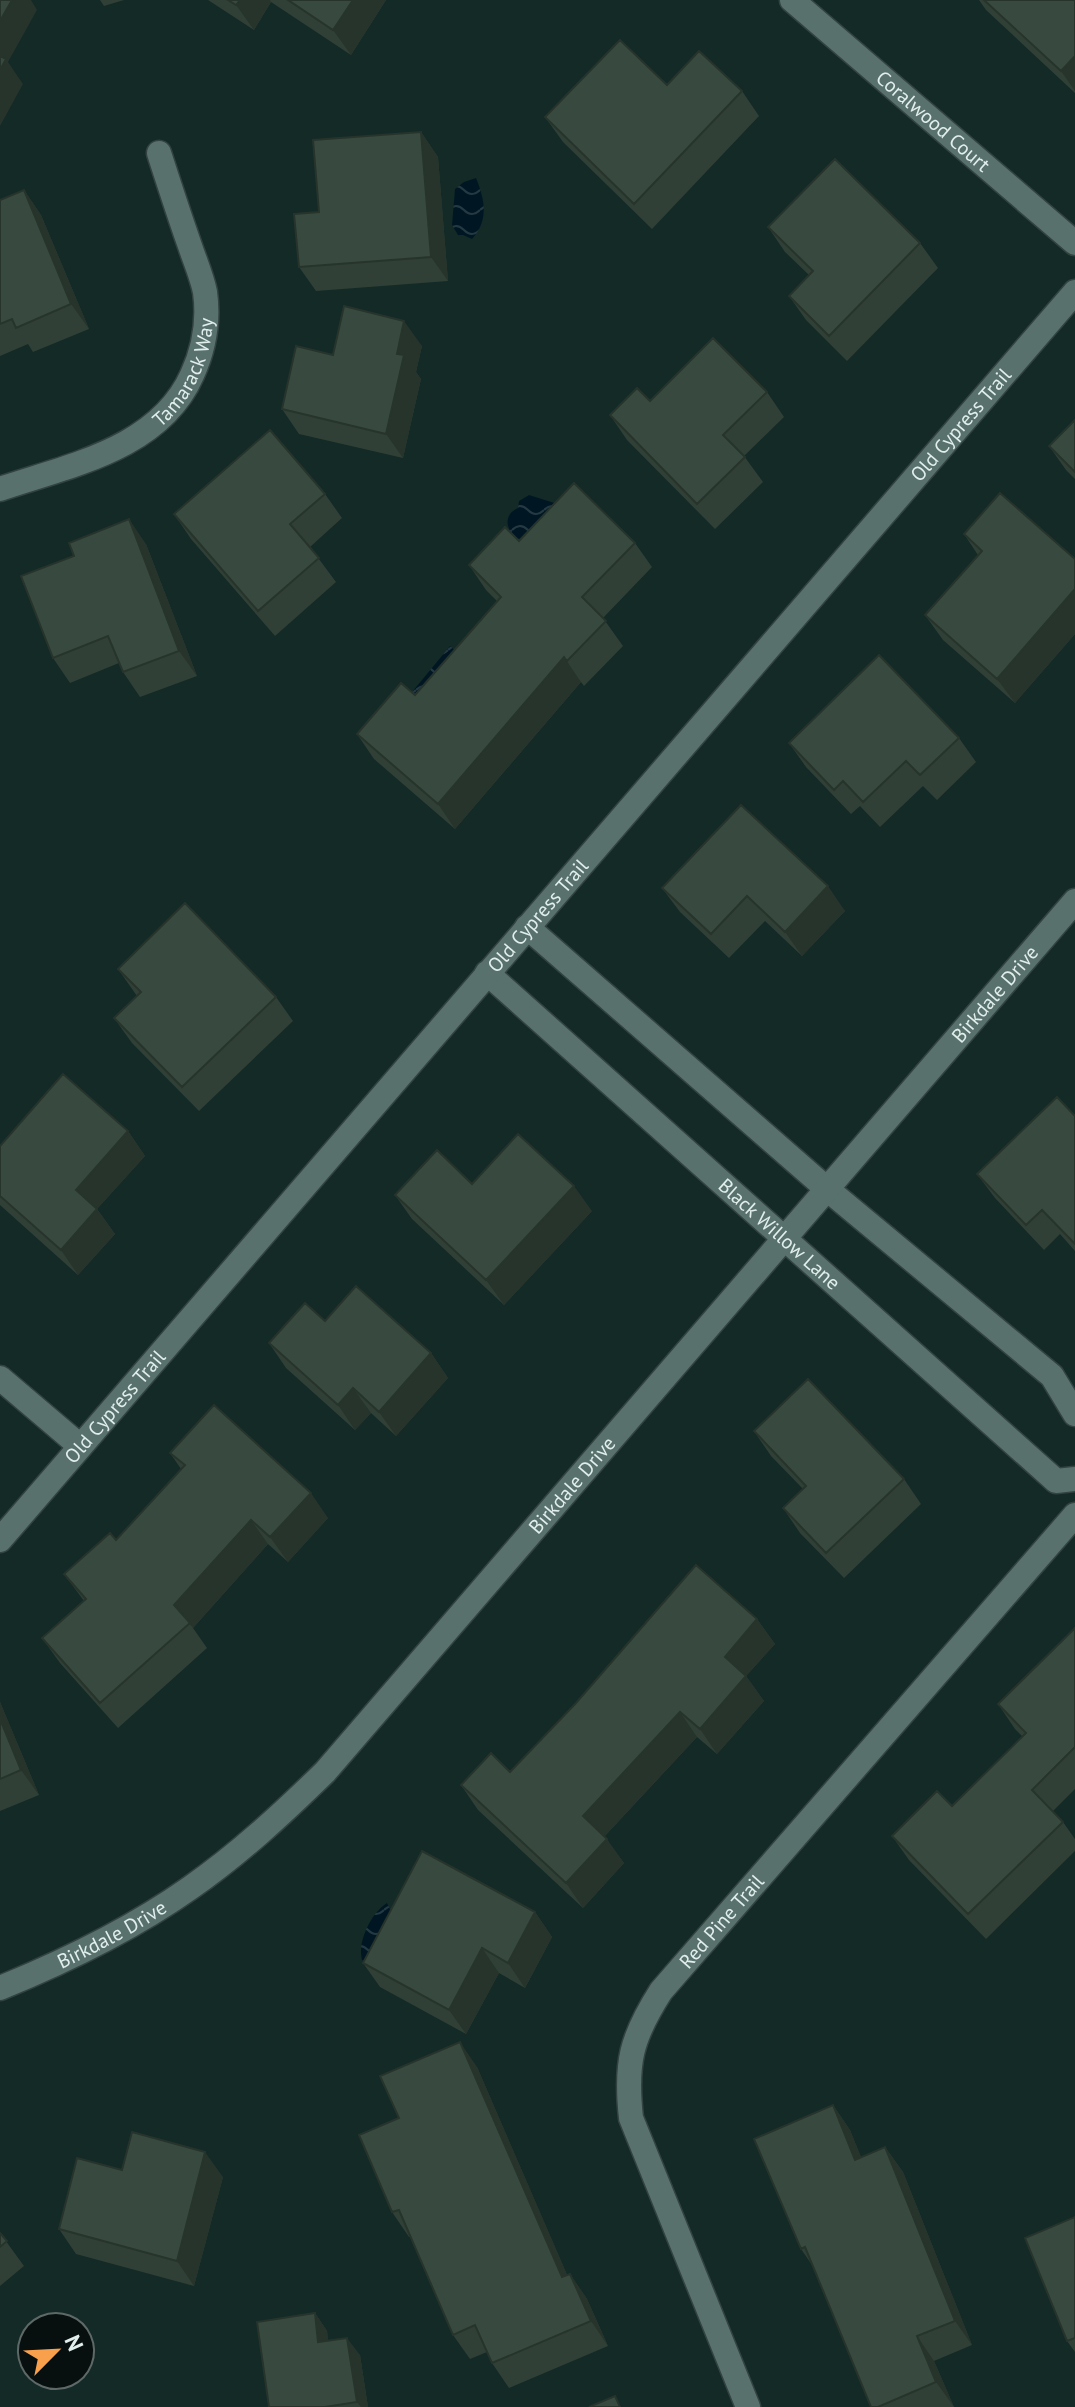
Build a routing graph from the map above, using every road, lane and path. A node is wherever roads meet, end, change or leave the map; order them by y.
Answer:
1 (792, 0) edge
2 (159, 153) dead end
3 (1075, 243) edge
4 (1075, 292) edge
5 (0, 489) edge
6 (1075, 901) edge
7 (527, 927) junction
8 (487, 973) junction
9 (827, 1189) junction
10 (785, 1238) junction
11 (0, 1378) edge
12 (1075, 1414) edge
13 (80, 1446) junction
14 (1075, 1479) edge
15 (1075, 1515) edge
16 (0, 1540) edge
17 (0, 1988) edge
18 (748, 2407) edge

1 - 3 street, Coralwood Court
2 - 5 street, Tamarack Way
4 - 7 street, Old Cypress Trail
6 - 9 street, Birkdale Drive
7 - 8 street, Old Cypress Trail
7 - 9 street
8 - 10 street, Black Willow Lane
8 - 13 street, Old Cypress Trail
9 - 10 street, Birkdale Drive
9 - 12 street
10 - 14 street, Black Willow Lane
10 - 17 street, Birkdale Drive
11 - 13 street
13 - 16 street, Old Cypress Trail
15 - 18 street, Red Pine Trail

